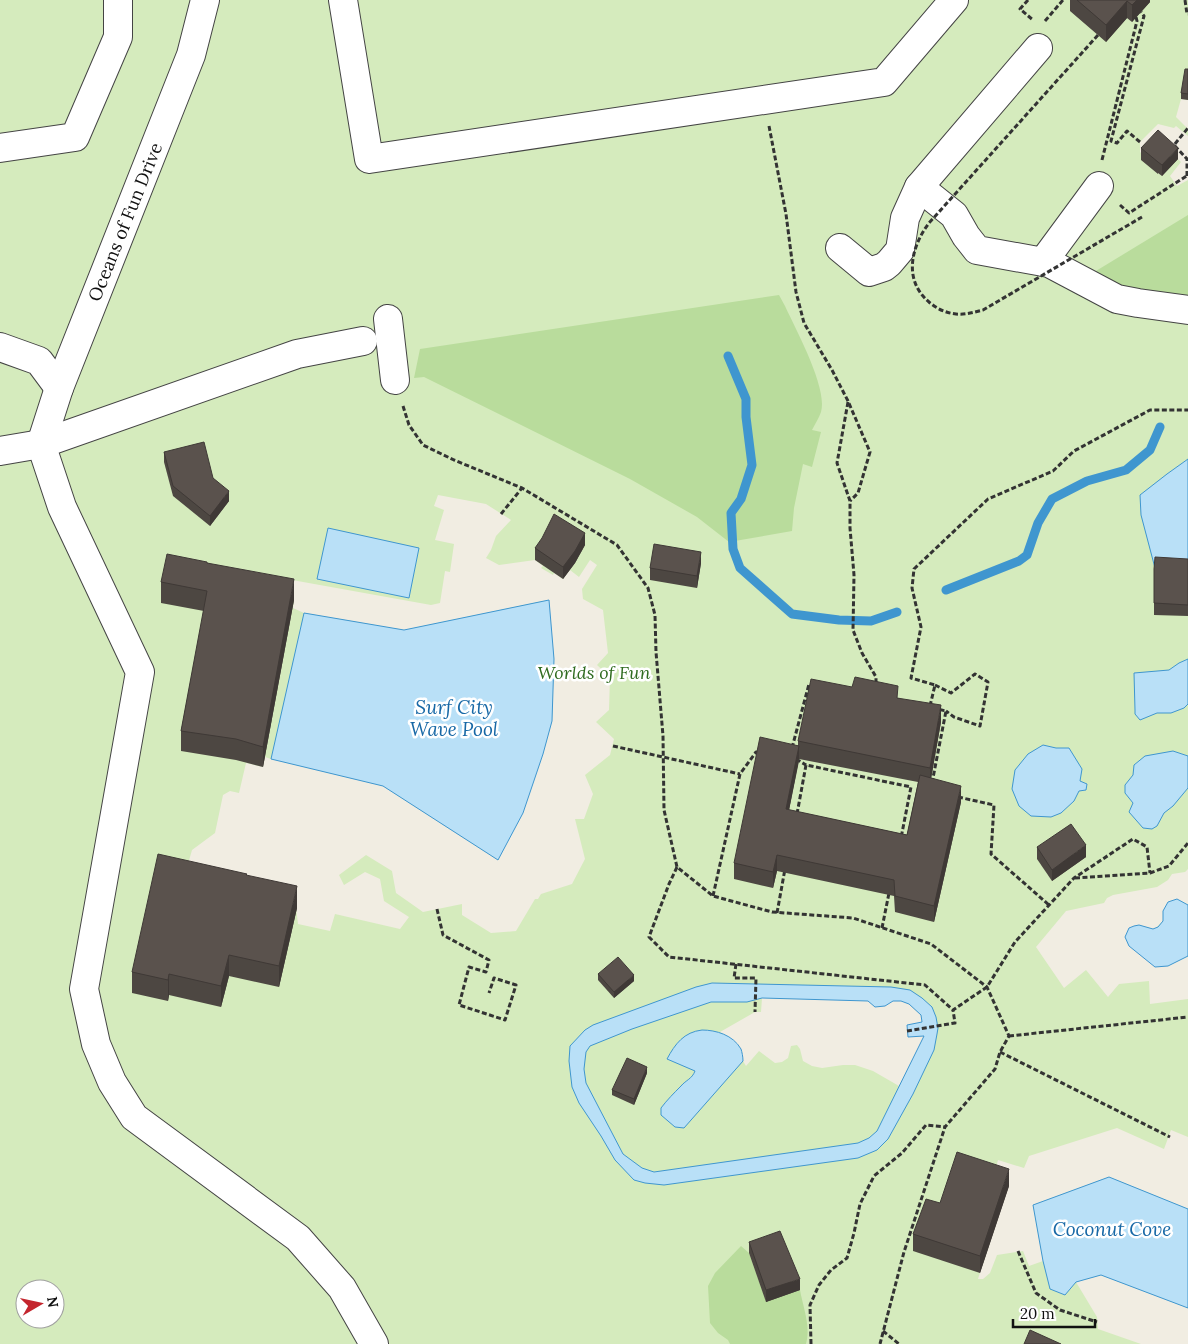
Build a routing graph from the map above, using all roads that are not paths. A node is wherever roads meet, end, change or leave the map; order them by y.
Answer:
1 (118, 0) edge
2 (205, 0) edge
3 (343, 0) edge
4 (954, 0) edge
5 (1039, 37) road end
6 (0, 148) edge
7 (1099, 186) road end
8 (919, 187) junction
9 (840, 248) dead end
10 (1043, 262) junction
11 (1188, 310) edge
12 (388, 319) dead end
13 (363, 341) dead end
14 (0, 347) edge
15 (395, 380) road end
16 (59, 388) junction
17 (41, 444) junction
18 (0, 451) edge
19 (374, 1344) edge

1 - 6 street
2 - 16 street, Oceans of Fun Drive
3 - 4 street
5 - 8 street
7 - 10 street
8 - 9 street
8 - 10 street
10 - 11 street
12 - 15 street
13 - 17 street
14 - 16 street
16 - 17 street, Oceans of Fun Drive
17 - 18 street
17 - 19 street

